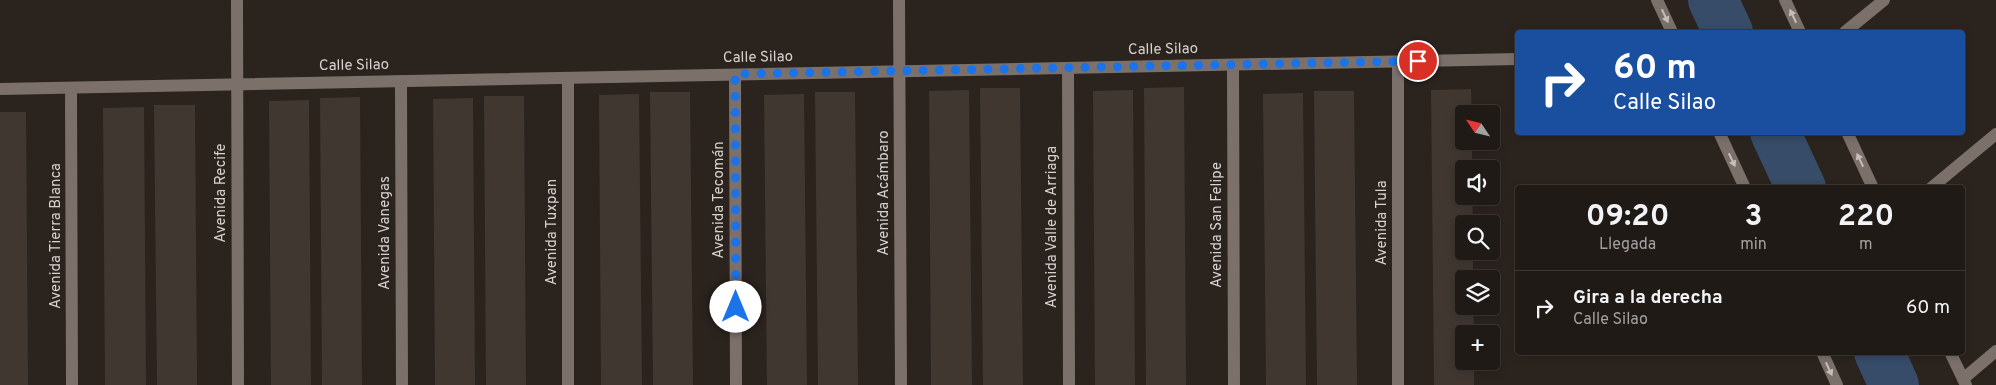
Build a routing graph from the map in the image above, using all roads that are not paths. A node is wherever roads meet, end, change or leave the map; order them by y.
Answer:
1 (237, 0) edge
2 (900, 0) edge
3 (1657, 0) edge
4 (1785, 0) edge
5 (1884, 0) edge
6 (1671, 30) edge
7 (1799, 30) edge
8 (1847, 30) edge
9 (1515, 59) edge
10 (1398, 62) junction
11 (1233, 65) junction
12 (1068, 68) junction
13 (900, 71) junction
14 (735, 74) junction
15 (568, 78) junction
16 (401, 81) junction
17 (237, 84) junction
18 (0, 88) edge
19 (71, 88) junction
20 (1996, 134) edge
21 (1720, 135) edge
22 (1848, 135) edge
23 (1744, 185) edge
24 (1872, 185) edge
25 (1935, 185) edge
26 (1996, 350) edge
27 (1823, 355) edge
28 (1951, 355) edge
29 (1964, 382) edge
30 (72, 385) edge
31 (238, 385) edge
32 (402, 385) edge
33 (568, 385) edge
34 (736, 385) edge
35 (901, 385) edge
36 (1069, 385) edge
37 (1234, 385) edge
38 (1398, 385) edge
39 (1837, 385) edge

1 - 17 street, Avenida Recife
2 - 13 street, Avenida Acámbaro
3 -> 6 street
7 -> 4 street
5 - 8 street
9 - 10 street, Calle Silao
10 - 11 street, Calle Silao
10 - 38 street, Avenida Tula
11 - 12 street, Calle Silao
11 - 37 street, Avenida San Felipe
12 - 13 street, Calle Silao
12 - 36 street, Avenida Valle de Arriaga
13 - 14 street, Calle Silao
13 - 35 street, Avenida Acámbaro
14 - 15 street, Calle Silao
14 - 34 street, Avenida Tecomán
15 - 16 street, Calle Silao
15 - 33 street, Avenida Tuxpan
16 - 17 street, Calle Silao
16 - 32 street, Avenida Vanegas
17 - 19 street, Calle Silao
17 - 31 street, Avenida Recife
18 - 19 street, Calle Silao
19 - 30 street, Avenida Tierra Blanca
20 - 25 street
21 -> 23 street
24 -> 22 street
26 - 29 street
27 -> 39 street
28 - 29 street

